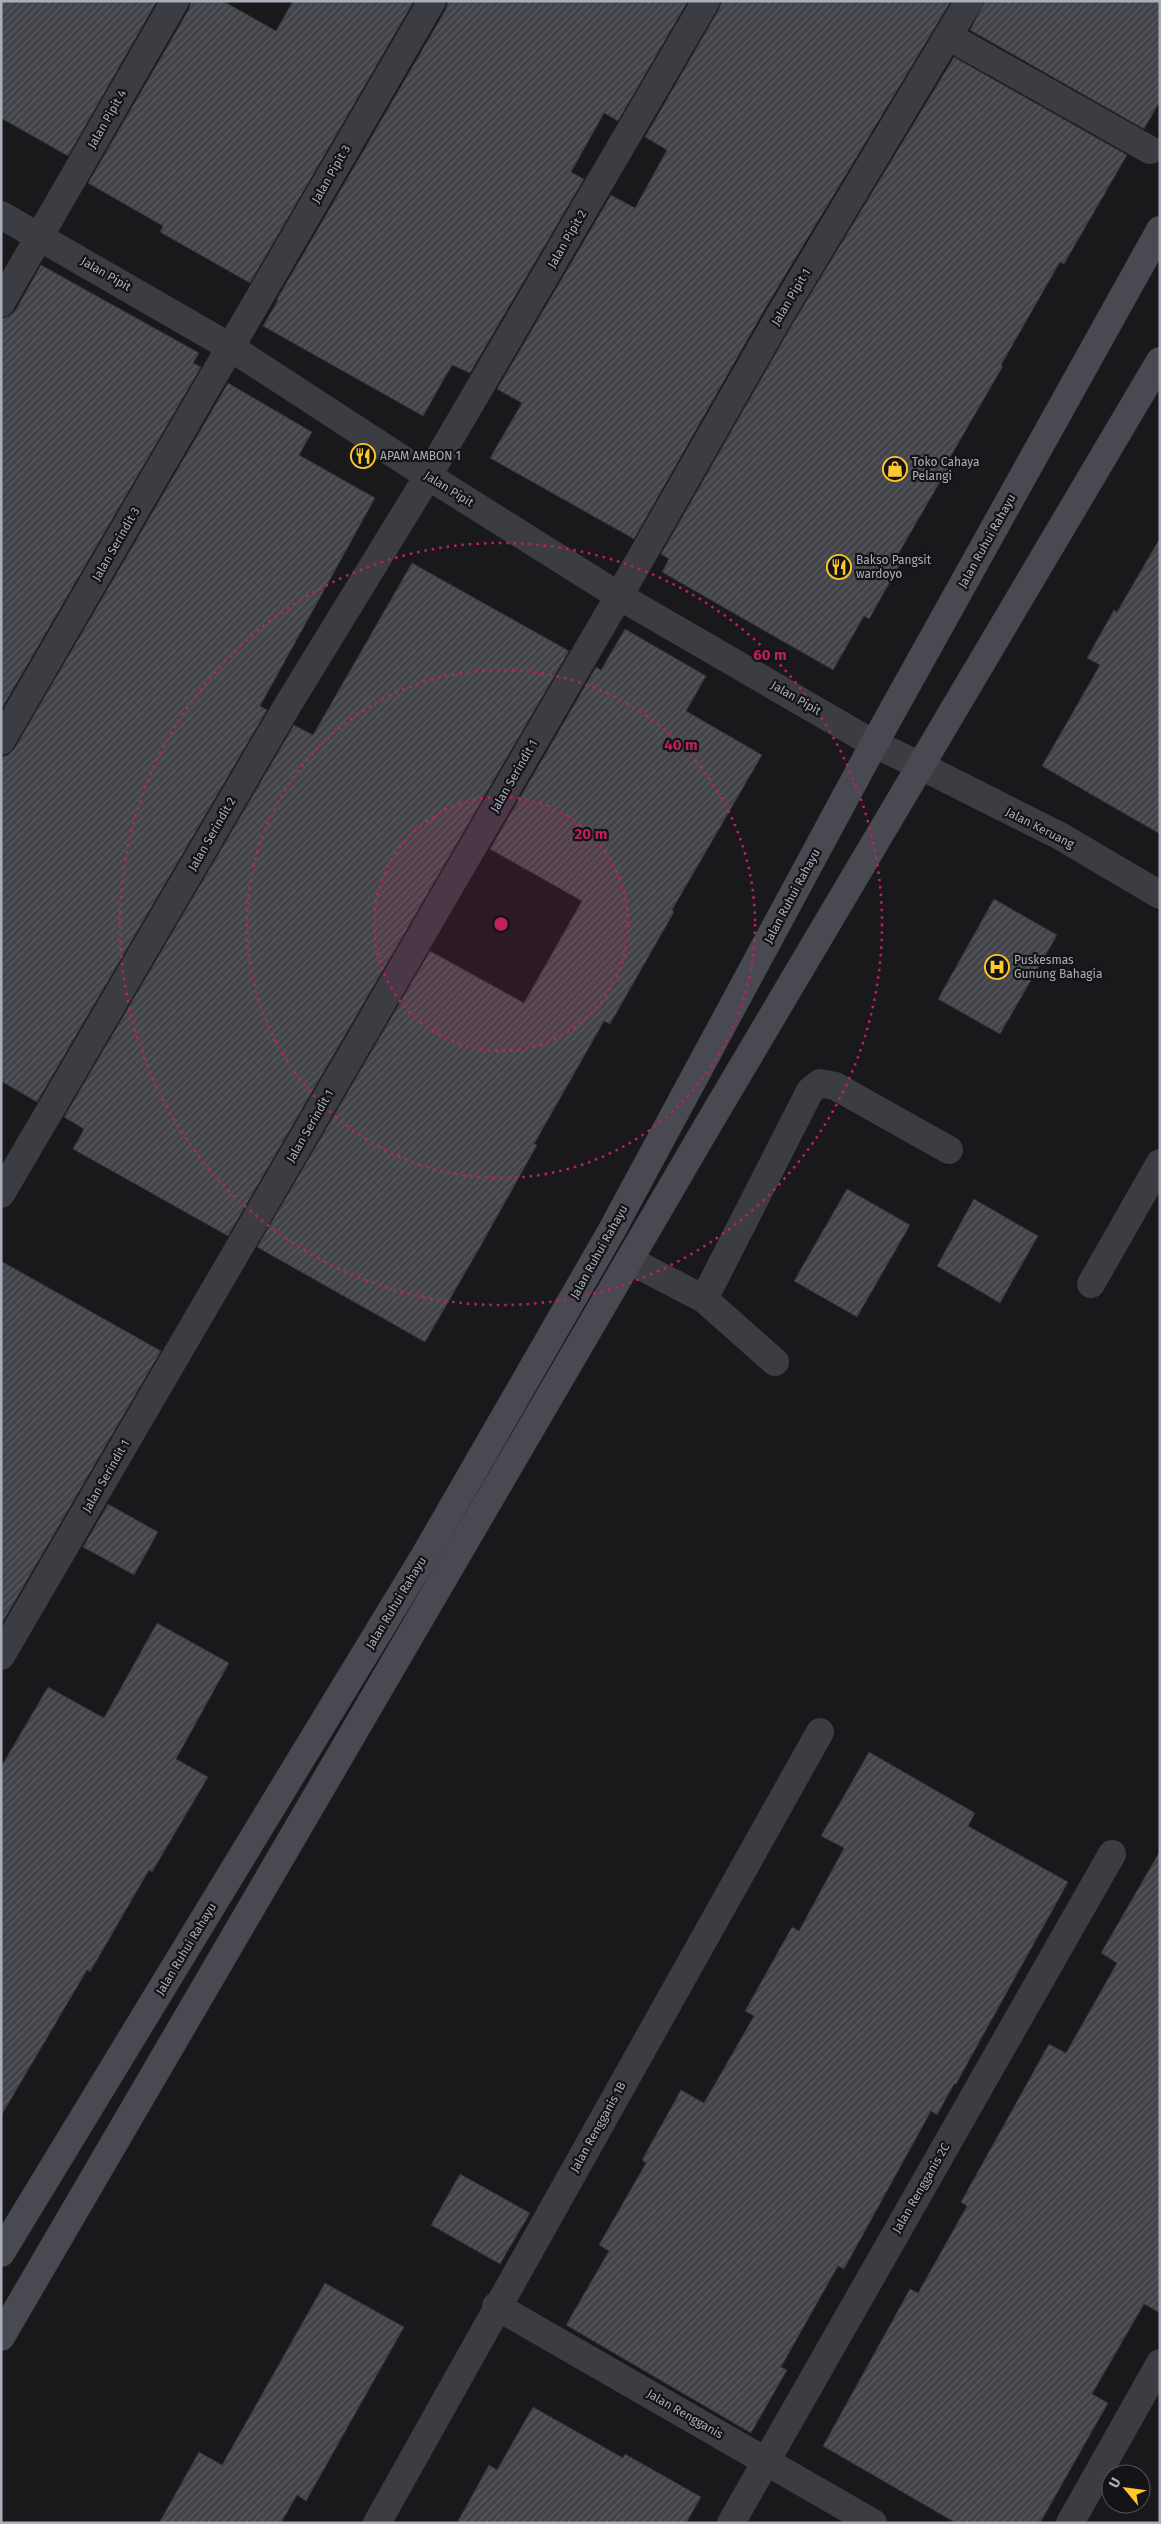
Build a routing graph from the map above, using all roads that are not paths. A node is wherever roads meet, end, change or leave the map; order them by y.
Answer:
1 (175, 1) edge
2 (432, 1) edge
3 (706, 1) edge
4 (969, 1) edge
5 (948, 36) junction
6 (1150, 150) dead end
7 (1, 215) edge
8 (1160, 230) edge
9 (40, 236) junction
10 (1, 303) edge
11 (230, 347) junction
12 (1160, 361) edge
13 (428, 476) junction
14 (620, 596) junction
15 (1, 741) edge
16 (874, 744) junction
17 (918, 765) junction
18 (1160, 895) edge
19 (949, 1150) dead end
20 (1160, 1163) edge
21 (1, 1194) edge
22 (629, 1260) junction
23 (1091, 1284) dead end
24 (704, 1299) junction
25 (775, 1362) dead end
26 (1, 1656) edge
27 (820, 1732) dead end
28 (1112, 1854) dead end
29 (1, 2253) edge
30 (496, 2306) junction
31 (1, 2337) edge
32 (1160, 2363) edge
33 (766, 2461) junction
34 (377, 2523) edge
35 (731, 2523) edge
36 (873, 2523) edge
37 (1070, 2523) edge

1 - 9 street, Jalan Pipit 4
2 - 11 street, Jalan Pipit 3
3 - 13 street, Jalan Pipit 2
4 - 5 street, Jalan Pipit 1
5 - 6 street
5 - 14 street, Jalan Pipit 1
7 - 9 street, Jalan Pipit
8 - 16 main road, Jalan Ruhui Rahayu
9 - 10 street, Jalan Pipit 4
9 - 11 street, Jalan Pipit
11 - 13 street, Jalan Pipit
11 - 15 street, Jalan Serindit 3
12 - 17 main road
13 - 14 street, Jalan Pipit
13 - 21 street, Jalan Serindit 2
14 - 16 street, Jalan Pipit
14 - 26 street, Jalan Serindit 1
16 - 17 street, Jalan Pipit
16 - 29 main road, Jalan Ruhui Rahayu
17 - 18 street, Jalan Keruang
17 - 22 main road
19 - 24 street
20 - 23 street
22 - 24 street
22 - 31 main road
24 - 25 street
27 - 30 street, Jalan Rengganis 1B
28 - 33 street, Jalan Rengganis 2C
30 - 33 street, Jalan Rengganis
30 - 34 street, Jalan Rengganis 1B
32 - 37 street
33 - 35 street, Jalan Rengganis 2C
33 - 36 street, Jalan Rengganis

